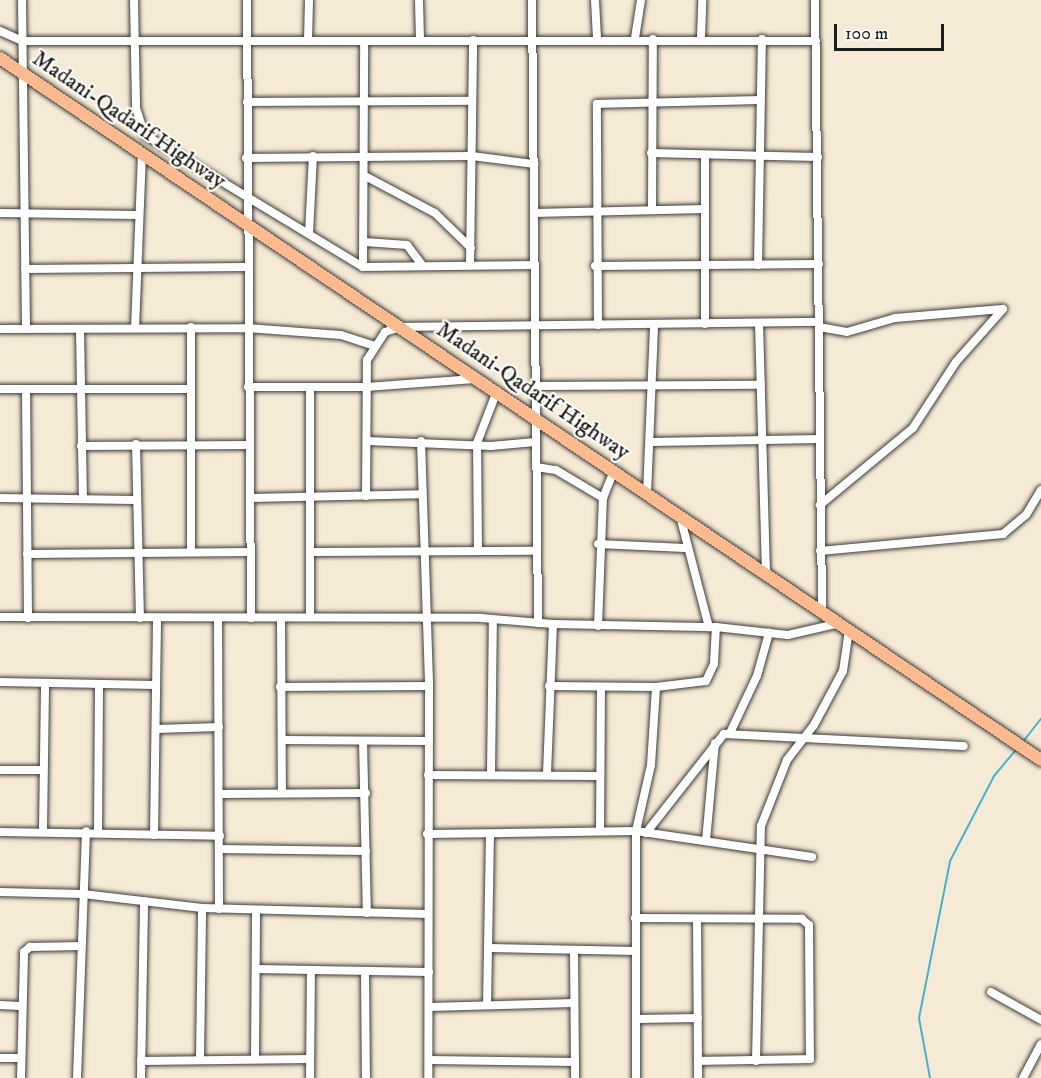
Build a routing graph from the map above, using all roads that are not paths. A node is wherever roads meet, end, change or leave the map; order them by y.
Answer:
1 (22, 0) edge
2 (134, 0) edge
3 (247, 0) edge
4 (309, 0) edge
5 (419, 0) edge
6 (532, 0) edge
7 (595, 0) edge
8 (641, 0) edge
9 (702, 0) edge
10 (814, 0) edge
11 (0, 31) edge
12 (597, 37) junction
13 (635, 38) junction
14 (701, 38) junction
15 (533, 39) junction
16 (653, 39) junction
17 (762, 39) junction
18 (134, 40) junction
19 (420, 40) junction
20 (473, 40) junction
21 (816, 40) junction
22 (22, 41) junction
23 (308, 41) junction
24 (364, 42) junction
25 (247, 43) junction
26 (0, 58) edge
27 (22, 73) junction
28 (649, 99) junction
29 (757, 100) junction
30 (365, 101) junction
31 (472, 101) junction
32 (247, 102) junction
33 (651, 153) junction
34 (142, 154) junction
35 (705, 155) junction
36 (760, 155) junction
37 (313, 156) junction
38 (472, 156) junction
39 (364, 157) junction
40 (246, 158) junction
41 (818, 158) junction
42 (534, 164) junction
43 (365, 176) junction
44 (246, 193) junction
45 (652, 207) junction
46 (705, 208) junction
47 (595, 210) junction
48 (0, 213) edge
49 (25, 213) junction
50 (534, 213) junction
51 (136, 215) junction
52 (246, 224) junction
53 (309, 234) junction
54 (365, 242) junction
55 (471, 248) junction
56 (819, 264) junction
57 (470, 265) junction
58 (535, 265) junction
59 (758, 265) junction
60 (423, 266) junction
61 (595, 266) junction
62 (705, 266) junction
63 (134, 267) junction
64 (247, 267) junction
65 (363, 267) junction
66 (25, 269) junction
67 (759, 323) junction
68 (654, 324) junction
69 (705, 324) junction
70 (598, 325) junction
71 (819, 325) junction
72 (535, 326) junction
73 (191, 327) junction
74 (400, 327) junction
75 (135, 328) junction
76 (247, 328) junction
77 (0, 329) edge
78 (26, 329) junction
79 (80, 329) junction
80 (371, 345) junction
81 (476, 379) junction
82 (651, 384) junction
83 (761, 385) junction
84 (536, 386) junction
85 (248, 387) junction
86 (366, 387) junction
87 (310, 388) junction
88 (0, 389) edge
89 (26, 389) junction
90 (191, 389) junction
91 (79, 390) junction
92 (496, 392) junction
93 (538, 420) junction
94 (820, 439) junction
95 (762, 440) junction
96 (367, 441) junction
97 (421, 441) junction
98 (535, 442) junction
99 (652, 442) junction
100 (190, 443) junction
101 (477, 443) junction
102 (136, 444) junction
103 (250, 445) junction
104 (81, 446) junction
105 (536, 467) junction
106 (614, 471) junction
107 (1041, 490) edge
108 (421, 494) junction
109 (647, 494) junction
110 (366, 496) junction
111 (0, 498) edge
112 (251, 498) junction
113 (311, 498) junction
114 (603, 498) junction
115 (83, 499) junction
116 (25, 500) junction
117 (135, 500) junction
118 (820, 505) junction
119 (680, 516) junction
120 (598, 544) junction
121 (685, 548) junction
122 (423, 551) junction
123 (478, 551) junction
124 (536, 551) junction
125 (820, 551) junction
126 (191, 552) junction
127 (251, 552) junction
128 (313, 552) junction
129 (139, 553) junction
130 (27, 554) junction
131 (766, 573) junction
132 (822, 612) junction
133 (0, 617) edge
134 (310, 617) junction
135 (28, 618) junction
136 (140, 618) junction
137 (157, 618) junction
138 (218, 618) junction
139 (251, 618) junction
140 (281, 618) junction
141 (424, 620) junction
142 (494, 620) junction
143 (538, 623) junction
144 (553, 624) junction
145 (598, 626) junction
146 (713, 627) junction
147 (844, 627) junction
148 (769, 633) junction
149 (0, 682) edge
150 (45, 683) junction
151 (99, 685) junction
152 (155, 685) junction
153 (429, 686) junction
154 (549, 686) junction
155 (280, 687) junction
156 (656, 687) junction
157 (601, 688) junction
158 (219, 727) junction
159 (156, 729) junction
160 (730, 733) junction
161 (282, 740) junction
162 (363, 741) junction
163 (429, 741) junction
164 (715, 741) junction
165 (800, 742) junction
166 (964, 746) dead end
167 (1041, 760) edge
168 (0, 770) edge
169 (43, 770) junction
170 (491, 774) junction
171 (547, 774) junction
172 (428, 775) junction
173 (599, 776) junction
174 (282, 793) junction
175 (366, 793) junction
176 (220, 794) junction
177 (43, 831) junction
178 (86, 831) junction
179 (98, 831) junction
180 (600, 831) junction
181 (636, 831) junction
182 (0, 832) edge
183 (646, 833) junction
184 (427, 834) junction
185 (490, 834) junction
186 (154, 835) junction
187 (220, 836) junction
188 (706, 841) junction
189 (758, 848) junction
190 (220, 849) junction
191 (366, 851) junction
192 (812, 857) dead end
193 (0, 892) edge
194 (83, 894) junction
195 (144, 901) junction
196 (202, 908) junction
197 (219, 909) junction
198 (256, 911) junction
199 (367, 913) junction
200 (428, 914) junction
201 (635, 918) junction
202 (697, 920) junction
203 (758, 920) junction
204 (81, 946) junction
205 (489, 948) junction
206 (636, 951) junction
207 (574, 952) junction
208 (256, 969) junction
209 (311, 970) junction
210 (365, 971) junction
211 (429, 972) junction
212 (991, 992) dead end
213 (574, 1003) junction
214 (0, 1005) edge
215 (488, 1005) junction
216 (20, 1006) junction
217 (429, 1007) junction
218 (698, 1018) junction
219 (637, 1019) junction
220 (1041, 1020) edge
221 (1041, 1044) edge
222 (0, 1058) edge
223 (20, 1058) junction
224 (200, 1059) junction
225 (255, 1059) junction
226 (310, 1059) junction
227 (141, 1060) junction
228 (429, 1060) junction
229 (698, 1061) junction
230 (756, 1061) junction
231 (575, 1062) junction
232 (21, 1078) edge
233 (77, 1078) edge
234 (141, 1078) edge
235 (310, 1078) edge
236 (366, 1078) edge
237 (428, 1078) edge
238 (575, 1078) edge
239 (636, 1078) edge
240 (698, 1078) edge
241 (1023, 1078) edge

1 - 22 street
2 - 18 street
3 - 25 street
4 - 23 street
5 - 19 street
6 - 15 street
7 - 12 street
8 - 13 street
9 - 14 street
10 - 21 street
11 - 22 street
12 - 13 street
12 - 15 street
13 - 16 street
14 - 16 street
14 - 17 street
15 - 20 street
15 - 42 street
16 - 28 street
17 - 21 street
17 - 29 street
18 - 22 street
18 - 25 street
18 - 44 street
19 - 20 street
19 - 24 street
20 - 31 street
21 - 41 street
22 - 27 street
23 - 24 street
23 - 25 street
24 - 30 street
25 - 32 street
26 - 27 highway, Madani-Qadarif Highway
27 - 34 highway, Madani-Qadarif Highway
27 - 49 street
28 - 29 street
28 - 33 street
28 - 47 street
29 - 36 street
30 - 31 street
30 - 32 street
30 - 39 street
31 - 38 street
32 - 40 street
33 - 35 street
33 - 45 street
34 - 51 street
34 - 52 highway, Madani-Qadarif Highway
35 - 36 street
35 - 46 street
36 - 41 street
36 - 59 street
37 - 39 street
37 - 40 street
37 - 53 street
38 - 39 street
38 - 42 street
38 - 55 street
39 - 43 street
40 - 44 street
41 - 56 street
42 - 50 street
43 - 54 street
43 - 55 street
44 - 52 street
44 - 53 street
45 - 46 street
45 - 47 street
46 - 62 street
47 - 50 street
47 - 61 street
48 - 49 street
49 - 51 street
49 - 66 street
50 - 58 street
51 - 63 street
52 - 64 street
52 - 74 highway, Madani-Qadarif Highway
53 - 65 street
54 - 60 street
54 - 65 street
55 - 57 street
56 - 59 street
56 - 71 street
57 - 58 street
57 - 60 street
58 - 72 street
59 - 62 street
60 - 65 street
61 - 62 street
61 - 70 street
62 - 69 street
63 - 64 street
63 - 66 street
63 - 75 street
64 - 76 street
66 - 78 street
67 - 69 street
67 - 71 street
67 - 83 street
68 - 69 street
68 - 70 street
68 - 82 street
70 - 72 street
71 - 94 street
71 - 118 street
72 - 74 street
72 - 84 street
73 - 75 street
73 - 76 street
73 - 90 street
74 - 80 street
74 - 81 highway, Madani-Qadarif Highway
75 - 79 street
76 - 80 street
76 - 85 street
77 - 78 street
78 - 79 street
79 - 91 street
80 - 86 street
81 - 86 street
81 - 92 highway, Madani-Qadarif Highway
82 - 83 street
82 - 84 street
82 - 99 street
83 - 95 street
84 - 93 street
85 - 87 street
85 - 103 street
86 - 87 street
86 - 96 street
87 - 113 street
88 - 89 street
89 - 91 street
89 - 116 street
90 - 91 street
90 - 100 street
91 - 104 street
92 - 93 highway, Madani-Qadarif Highway
92 - 101 street
93 - 98 street
93 - 106 highway, Madani-Qadarif Highway
94 - 95 street
94 - 118 street
95 - 99 street
95 - 131 street
96 - 97 street
96 - 110 street
97 - 101 street
97 - 108 street
98 - 101 street
98 - 105 street
99 - 109 street
100 - 102 street
100 - 103 street
100 - 126 street
101 - 123 street
102 - 104 street
102 - 117 street
103 - 112 street
104 - 115 street
105 - 114 street
105 - 124 street
106 - 109 highway, Madani-Qadarif Highway
106 - 114 street
107 - 125 street
108 - 110 street
108 - 122 street
109 - 119 highway, Madani-Qadarif Highway
110 - 113 street
111 - 116 street
112 - 113 street
112 - 127 street
113 - 128 street
114 - 120 street
115 - 116 street
115 - 117 street
116 - 130 street
117 - 129 street
118 - 125 street
119 - 121 street
119 - 131 highway, Madani-Qadarif Highway
120 - 121 street
120 - 145 street
121 - 146 street
122 - 123 street
122 - 128 street
122 - 141 street
123 - 124 street
124 - 143 street
125 - 132 street
126 - 127 street
126 - 129 street
127 - 139 street
128 - 134 street
129 - 130 street
129 - 136 street
130 - 135 street
131 - 132 highway, Madani-Qadarif Highway
132 - 147 highway, Madani-Qadarif Highway
133 - 135 street
134 - 140 street
134 - 141 street
135 - 136 street
136 - 137 street
137 - 138 street
137 - 152 street
138 - 139 street
138 - 158 street
139 - 140 street
140 - 155 street
141 - 142 street
141 - 153 street
142 - 143 street
142 - 170 street
143 - 144 street
144 - 145 street
144 - 154 street
145 - 146 street
146 - 148 street
146 - 156 street
147 - 148 street
147 - 165 street
147 - 167 highway, Madani-Qadarif Highway
148 - 160 street
149 - 150 street
150 - 151 street
150 - 169 street
151 - 152 street
151 - 179 street
152 - 159 street
153 - 155 street
153 - 163 street
154 - 157 street
154 - 171 street
155 - 161 street
156 - 157 street
156 - 181 street
157 - 173 street
158 - 159 street
158 - 176 street
159 - 186 street
160 - 164 street
160 - 165 street
161 - 162 street
161 - 174 street
162 - 163 street
162 - 175 street
163 - 172 street
164 - 183 street
164 - 188 street
165 - 166 street
165 - 189 street
168 - 169 street
169 - 177 street
170 - 171 street
170 - 172 street
171 - 173 street
172 - 184 street
173 - 180 street
174 - 175 street
174 - 176 street
175 - 191 street
176 - 187 street
177 - 178 street
177 - 182 street
178 - 179 street
178 - 194 street
179 - 186 street
180 - 181 street
180 - 185 street
181 - 183 street
181 - 201 street
183 - 188 street
184 - 185 street
184 - 200 street
185 - 205 street
186 - 187 street
187 - 190 street
188 - 189 street
189 - 192 street
189 - 203 street
190 - 191 street
190 - 197 street
191 - 199 street
193 - 194 street
194 - 195 street
194 - 204 street
195 - 196 street
195 - 227 street
196 - 197 street
196 - 224 street
197 - 198 street
198 - 199 street
198 - 208 street
199 - 200 street
200 - 211 street
201 - 202 street
201 - 206 street
202 - 203 street
202 - 218 street
203 - 230 street
203 - 230 street
204 - 216 street
204 - 233 street
205 - 207 street
205 - 215 street
206 - 207 street
206 - 219 street
207 - 213 street
208 - 209 street
208 - 225 street
209 - 210 street
209 - 226 street
210 - 211 street
210 - 236 street
211 - 217 street
212 - 220 street
213 - 215 street
213 - 231 street
214 - 216 street
215 - 217 street
216 - 223 street
217 - 228 street
218 - 219 street
218 - 229 street
219 - 239 street
221 - 241 street
222 - 223 street
223 - 232 street
224 - 225 street
224 - 227 street
225 - 226 street
226 - 235 street
227 - 234 street
228 - 231 street
228 - 237 street
229 - 230 street
229 - 240 street
231 - 238 street

